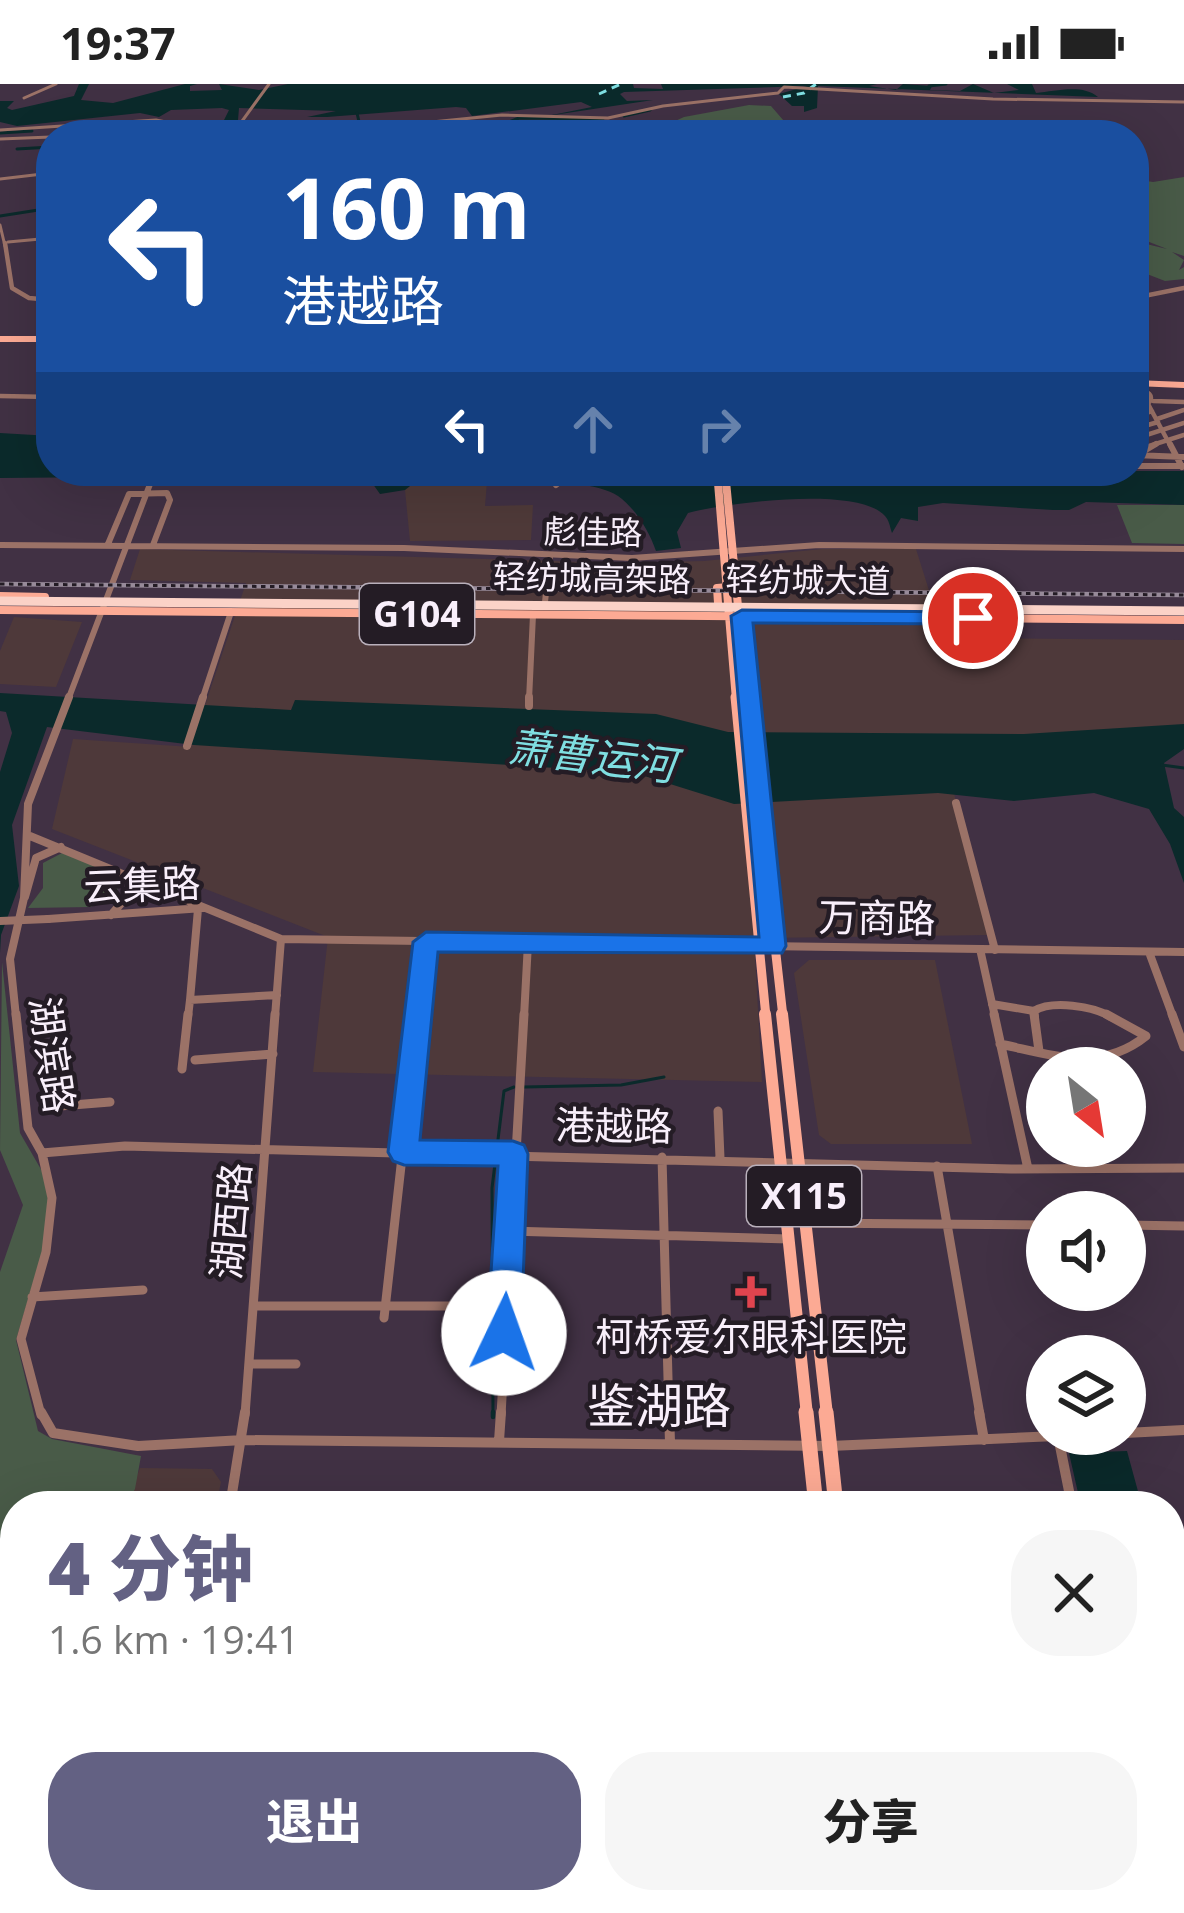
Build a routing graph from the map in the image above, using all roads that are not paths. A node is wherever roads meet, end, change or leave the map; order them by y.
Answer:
1 (56, 84) edge
2 (268, 84) edge
3 (24, 98) dead end
4 (1184, 102) edge
5 (242, 120) edge
6 (451, 120) edge
7 (36, 128) edge
8 (0, 130) edge
9 (36, 138) edge
10 (0, 139) edge
11 (36, 175) edge
12 (0, 179) edge
13 (0, 225) edge
14 (36, 239) edge
15 (8, 242) junction
16 (1184, 288) edge
17 (1149, 295) edge
18 (36, 298) edge
19 (0, 339) edge
20 (36, 339) edge
21 (1149, 385) edge
22 (1184, 386) edge
23 (36, 395) edge
24 (0, 397) edge
25 (1149, 400) edge
26 (1184, 406) edge
27 (1149, 409) edge
28 (1149, 417) edge
29 (1156, 417) junction
30 (1149, 421) edge
31 (1184, 423) edge
32 (1162, 430) junction
33 (1149, 435) edge
34 (1184, 435) edge
35 (1168, 440) junction
36 (1184, 445) edge
37 (1149, 446) edge
38 (1172, 448) junction
39 (1149, 457) edge
40 (1182, 462) edge
41 (1149, 465) edge
42 (149, 486) edge
43 (721, 486) edge
44 (148, 489) junction
45 (0, 544) edge
46 (108, 544) junction
47 (126, 544) junction
48 (153, 545) junction
49 (1184, 549) edge
50 (729, 552) junction
51 (550, 556) junction
52 (728, 587) junction
53 (108, 598) junction
54 (545, 602) junction
55 (0, 603) edge
56 (718, 603) junction
57 (735, 603) junction
58 (103, 612) junction
59 (231, 612) junction
60 (1184, 614) edge
61 (533, 615) junction
62 (736, 616) junction
63 (530, 706) dead end
64 (188, 746) dead end
65 (956, 803) dead end
66 (30, 836) junction
67 (62, 847) junction
68 (134, 876) junction
69 (24, 898) junction
70 (210, 908) junction
71 (198, 909) junction
72 (110, 916) junction
73 (0, 921) edge
74 (280, 939) junction
75 (426, 942) junction
76 (528, 943) junction
77 (766, 946) junction
78 (980, 950) junction
79 (995, 950) junction
80 (1149, 952) junction
81 (1184, 952) edge
82 (277, 995) junction
83 (190, 1000) junction
84 (992, 1004) junction
85 (1034, 1011) junction
86 (64, 1038) dead end
87 (1000, 1044) junction
88 (1038, 1047) edge
89 (1135, 1047) edge
90 (1184, 1047) edge
91 (1026, 1049) edge
92 (273, 1054) junction
93 (195, 1060) dead end
94 (182, 1069) dead end
95 (110, 1102) dead end
96 (718, 1111) dead end
97 (267, 1150) junction
98 (404, 1152) junction
99 (42, 1153) junction
100 (502, 1154) junction
101 (662, 1157) junction
102 (719, 1158) junction
103 (780, 1160) junction
104 (801, 1160) junction
105 (937, 1166) junction
106 (1184, 1168) edge
107 (1028, 1169) junction
108 (807, 1223) junction
109 (947, 1224) junction
110 (1026, 1225) edge
111 (1146, 1225) edge
112 (1184, 1226) edge
113 (509, 1231) junction
114 (667, 1235) junction
115 (788, 1239) junction
116 (143, 1290) dead end
117 (32, 1297) junction
118 (254, 1306) junction
119 (386, 1306) junction
120 (499, 1306) junction
121 (384, 1318) dead end
122 (249, 1364) junction
123 (296, 1364) dead end
124 (1184, 1430) edge
125 (1146, 1432) edge
126 (69, 1438) joint
127 (1026, 1438) edge
128 (243, 1440) junction
129 (984, 1440) junction
130 (499, 1442) junction
131 (670, 1442) junction
132 (830, 1446) junction
133 (811, 1447) junction
134 (1062, 1455) edge
135 (233, 1491) edge
136 (815, 1491) edge
137 (834, 1491) edge
138 (1069, 1491) edge

1 - 3 street
2 - 5 street
4 - 6 street
7 - 8 street
9 - 10 street
11 - 12 street
13 - 15 street
14 - 15 street
15 - 18 street
16 - 17 street
19 - 20 main road
21 - 22 main road
23 - 24 street
25 - 26 street
26 - 29 street
27 - 29 street
28 - 29 street
29 - 30 street
29 - 32 street
31 - 32 street
32 - 33 street
32 - 35 street
34 - 35 street
35 - 37 street
35 - 38 street
36 - 38 street
38 - 40 street
39 - 40 street
40 - 41 street
42 - 44 street, 湖滨路
43 - 50 main road
44 - 46 street
44 - 47 street, 湖滨路
44 - 48 street
45 - 46 street, 彪佳路
46 - 47 street, 彪佳路
47 - 48 street, 彪佳路
47 - 53 street, 湖滨路
48 - 51 street, 彪佳路
49 - 50 street, 彪佳路
50 - 51 street, 彪佳路
50 - 52 main road
50 - 57 main road
51 - 54 street
52 - 56 main road
52 - 57 main road
53 - 54 main road, 轻纺城大道 / G104
53 - 55 main road, 轻纺城大道 / G104, bridge
53 - 58 street, 湖滨路
54 - 56 main road, 轻纺城大道 / G104
55 - 58 main road, 轻纺城大道 / G104, bridge
55 - 60 highway, 轻纺城高架路, bridge
56 - 57 main road, 轻纺城大道 / G104
57 - 60 main road, 轻纺城大道 / G104
57 - 62 main road
58 - 59 main road, 轻纺城大道 / G104
58 - 66 street, 湖滨路
59 - 61 main road, 轻纺城大道 / G104
59 - 64 street
60 - 62 main road, 轻纺城大道 / G104
61 - 62 main road, 轻纺城大道 / G104
61 - 63 street
62 - 77 main road, X115
65 - 79 street
66 - 67 street
66 - 69 street, 湖滨路
67 - 68 street
67 - 69 street
68 - 70 street
68 - 72 street
69 - 99 street, 湖滨路
70 - 71 street, 云集路
70 - 74 street, 云集路
71 - 72 street, 云集路
71 - 83 street
72 - 73 street, 云集路, bridge
74 - 75 street, 万商路
74 - 82 street, 湖西路
75 - 76 street, 万商路
75 - 98 street
76 - 77 street, 万商路
76 - 100 street
77 - 78 street, 万商路
77 - 103 main road, X115
77 - 104 main road, X115
78 - 79 street, 万商路
78 - 84 street
79 - 80 street, 万商路
80 - 81 street, 万商路
80 - 90 street
82 - 83 street
82 - 92 street, 湖西路
83 - 94 street
84 - 85 street
84 - 87 street
85 - 88 street
85 - 89 street
86 - 95 street
87 - 91 street
87 - 107 street
92 - 93 street
92 - 97 street, 湖西路
96 - 102 street
97 - 98 street, 港越路
97 - 99 street, 港越路
97 - 118 street, 湖西路
98 - 100 street, 港越路
98 - 119 street
99 - 117 street, 湖滨路
100 - 101 street, 港越路
100 - 113 street
101 - 102 street, 港越路
101 - 114 street
102 - 103 street, 港越路
103 - 104 street, 港越路
103 - 115 main road, X115
104 - 105 street, 港越路
104 - 108 main road, X115
105 - 107 street, 港越路
105 - 109 street
106 - 107 street, 港越路
108 - 109 street
108 - 132 main road, X115
109 - 110 street
109 - 129 street
111 - 112 street
113 - 114 street
113 - 120 street
114 - 115 street
114 - 131 street
115 - 133 main road, X115
116 - 117 street
117 - 126 street, 湖滨路
118 - 119 street
118 - 122 street, 湖西路
119 - 120 street
119 - 121 street
120 - 130 street
122 - 123 street
122 - 128 street, 湖西路
124 - 125 street
126 - 128 street, 鉴湖路
127 - 129 street, 鉴湖路
128 - 130 street, 鉴湖路
128 - 135 street, 湖西路
129 - 132 street, 鉴湖路
130 - 131 street, 鉴湖路
131 - 133 street, 鉴湖路
132 - 133 street, 鉴湖路
132 - 137 main road, X115
133 - 136 main road, X115
134 - 138 street

